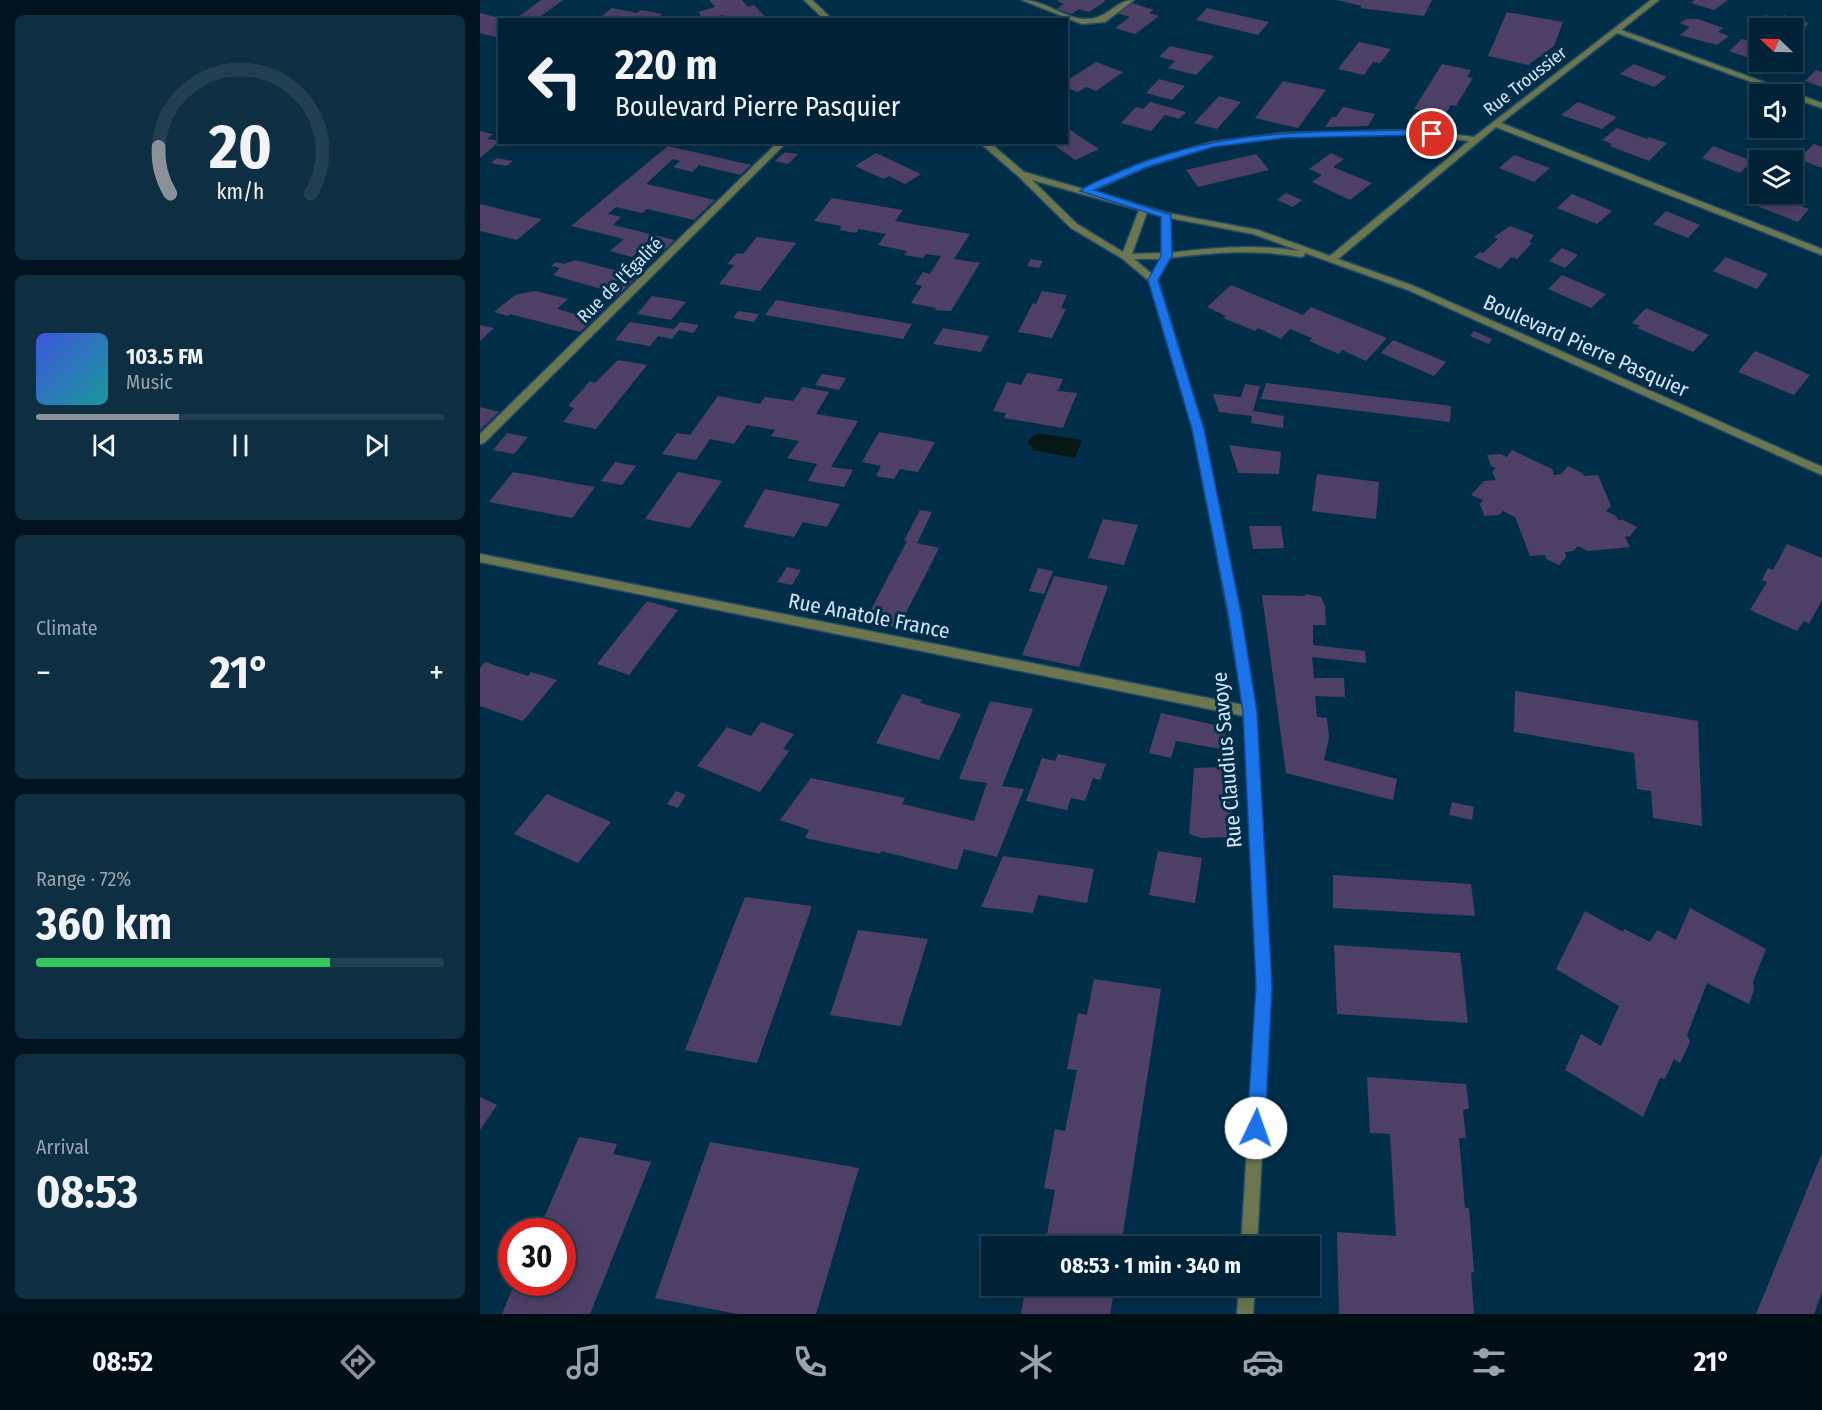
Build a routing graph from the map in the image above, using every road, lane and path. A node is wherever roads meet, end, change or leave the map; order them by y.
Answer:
1 (808, 0) edge
2 (1026, 0) edge
3 (1130, 0) edge
4 (1655, 0) edge
5 (828, 18) edge
6 (1617, 31) junction
7 (1762, 84) edge
8 (1803, 99) edge
9 (1822, 106) edge
10 (1495, 124) junction
11 (1476, 140) junction
12 (781, 144) edge
13 (984, 144) edge
14 (1021, 174) junction
15 (1085, 191) junction
16 (1144, 208) junction
17 (1166, 215) junction
18 (1822, 252) edge
19 (1166, 256) junction
20 (1126, 257) junction
21 (1332, 259) junction
22 (1153, 280) junction
23 (480, 440) edge
24 (1822, 471) edge
25 (480, 558) edge
26 (1250, 712) junction
27 (1250, 1236) edge
28 (1246, 1296) edge
29 (1245, 1314) edge

1 - 5 street
2 - 3 street
4 - 6 street, Rue Troussier
6 - 7 street
6 - 10 street, Rue Troussier
8 - 9 street
10 - 11 street, Rue Troussier
10 - 18 street
11 - 15 street
11 - 21 street, Rue Troussier
12 - 23 street, Rue de l'Égalité
13 - 14 street
14 - 15 street, Boulevard Pierre Pasquier
14 - 20 street
15 - 16 street, Boulevard Pierre Pasquier
16 - 17 street, Boulevard Pierre Pasquier
16 - 20 street
17 - 19 street
17 - 21 street, Boulevard Pierre Pasquier
19 - 20 street, Boulevard Pierre Pasquier
19 - 21 street, Boulevard Pierre Pasquier
19 - 22 street
20 - 22 street
21 - 24 street, Boulevard Pierre Pasquier
22 - 26 street, Rue Claudius Savoye
25 - 26 street, Rue Anatole France
26 - 27 street, Rue Claudius Savoye
28 - 29 street

